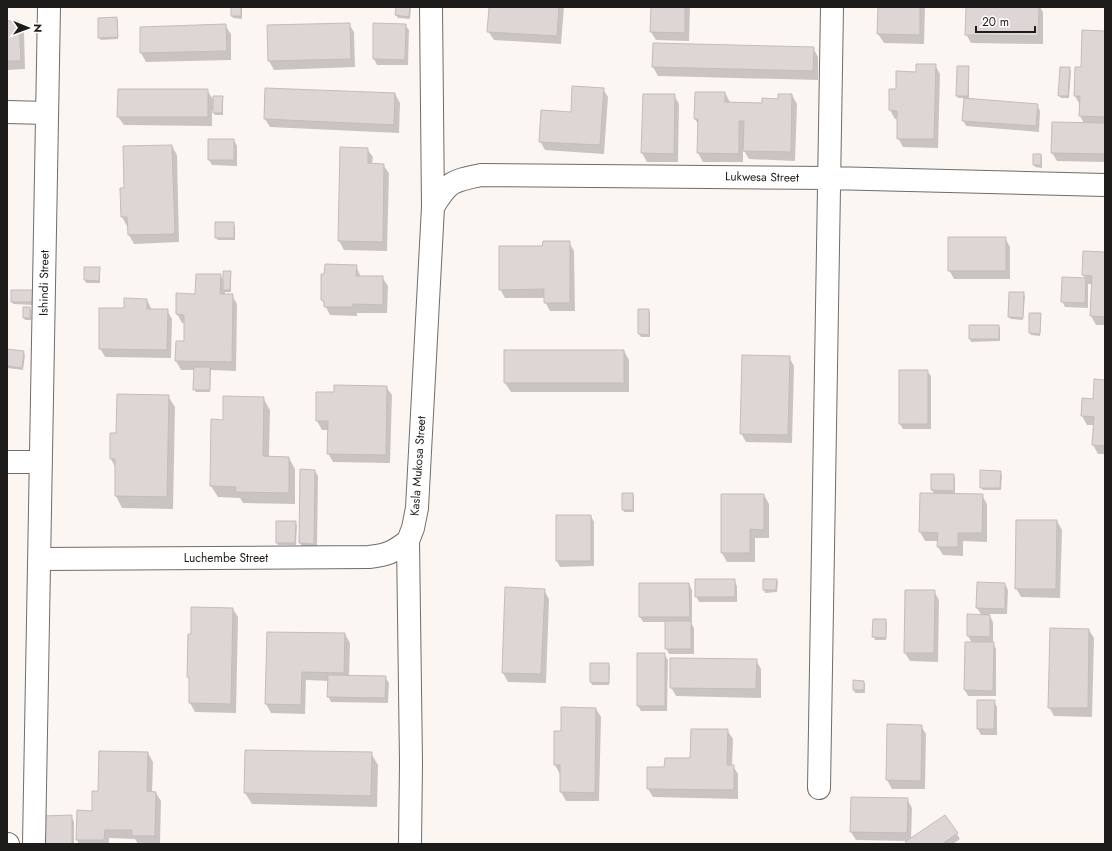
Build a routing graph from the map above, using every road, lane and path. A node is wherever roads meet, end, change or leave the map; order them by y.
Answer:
1 (49, 7) edge
2 (431, 7) edge
3 (832, 7) edge
4 (7, 112) edge
5 (47, 114) junction
6 (829, 178) junction
7 (1105, 185) edge
8 (433, 207) junction
9 (7, 462) edge
10 (41, 462) junction
11 (408, 541) junction
12 (40, 559) junction
13 (819, 788) dead end
14 (34, 844) edge
15 (410, 844) edge

1 - 5 street, Ishindi Street
2 - 8 street, Kasla Mukosa Street
3 - 6 street
4 - 5 street
5 - 10 street, Ishindi Street
6 - 7 street, Lukwesa Street
6 - 8 street, Lukwesa Street
6 - 13 street
8 - 11 street, Kasla Mukosa Street
9 - 10 street
10 - 12 street, Ishindi Street
11 - 12 street, Luchembe Street
11 - 15 street, Kasla Mukosa Street
12 - 14 street, Ishindi Street

